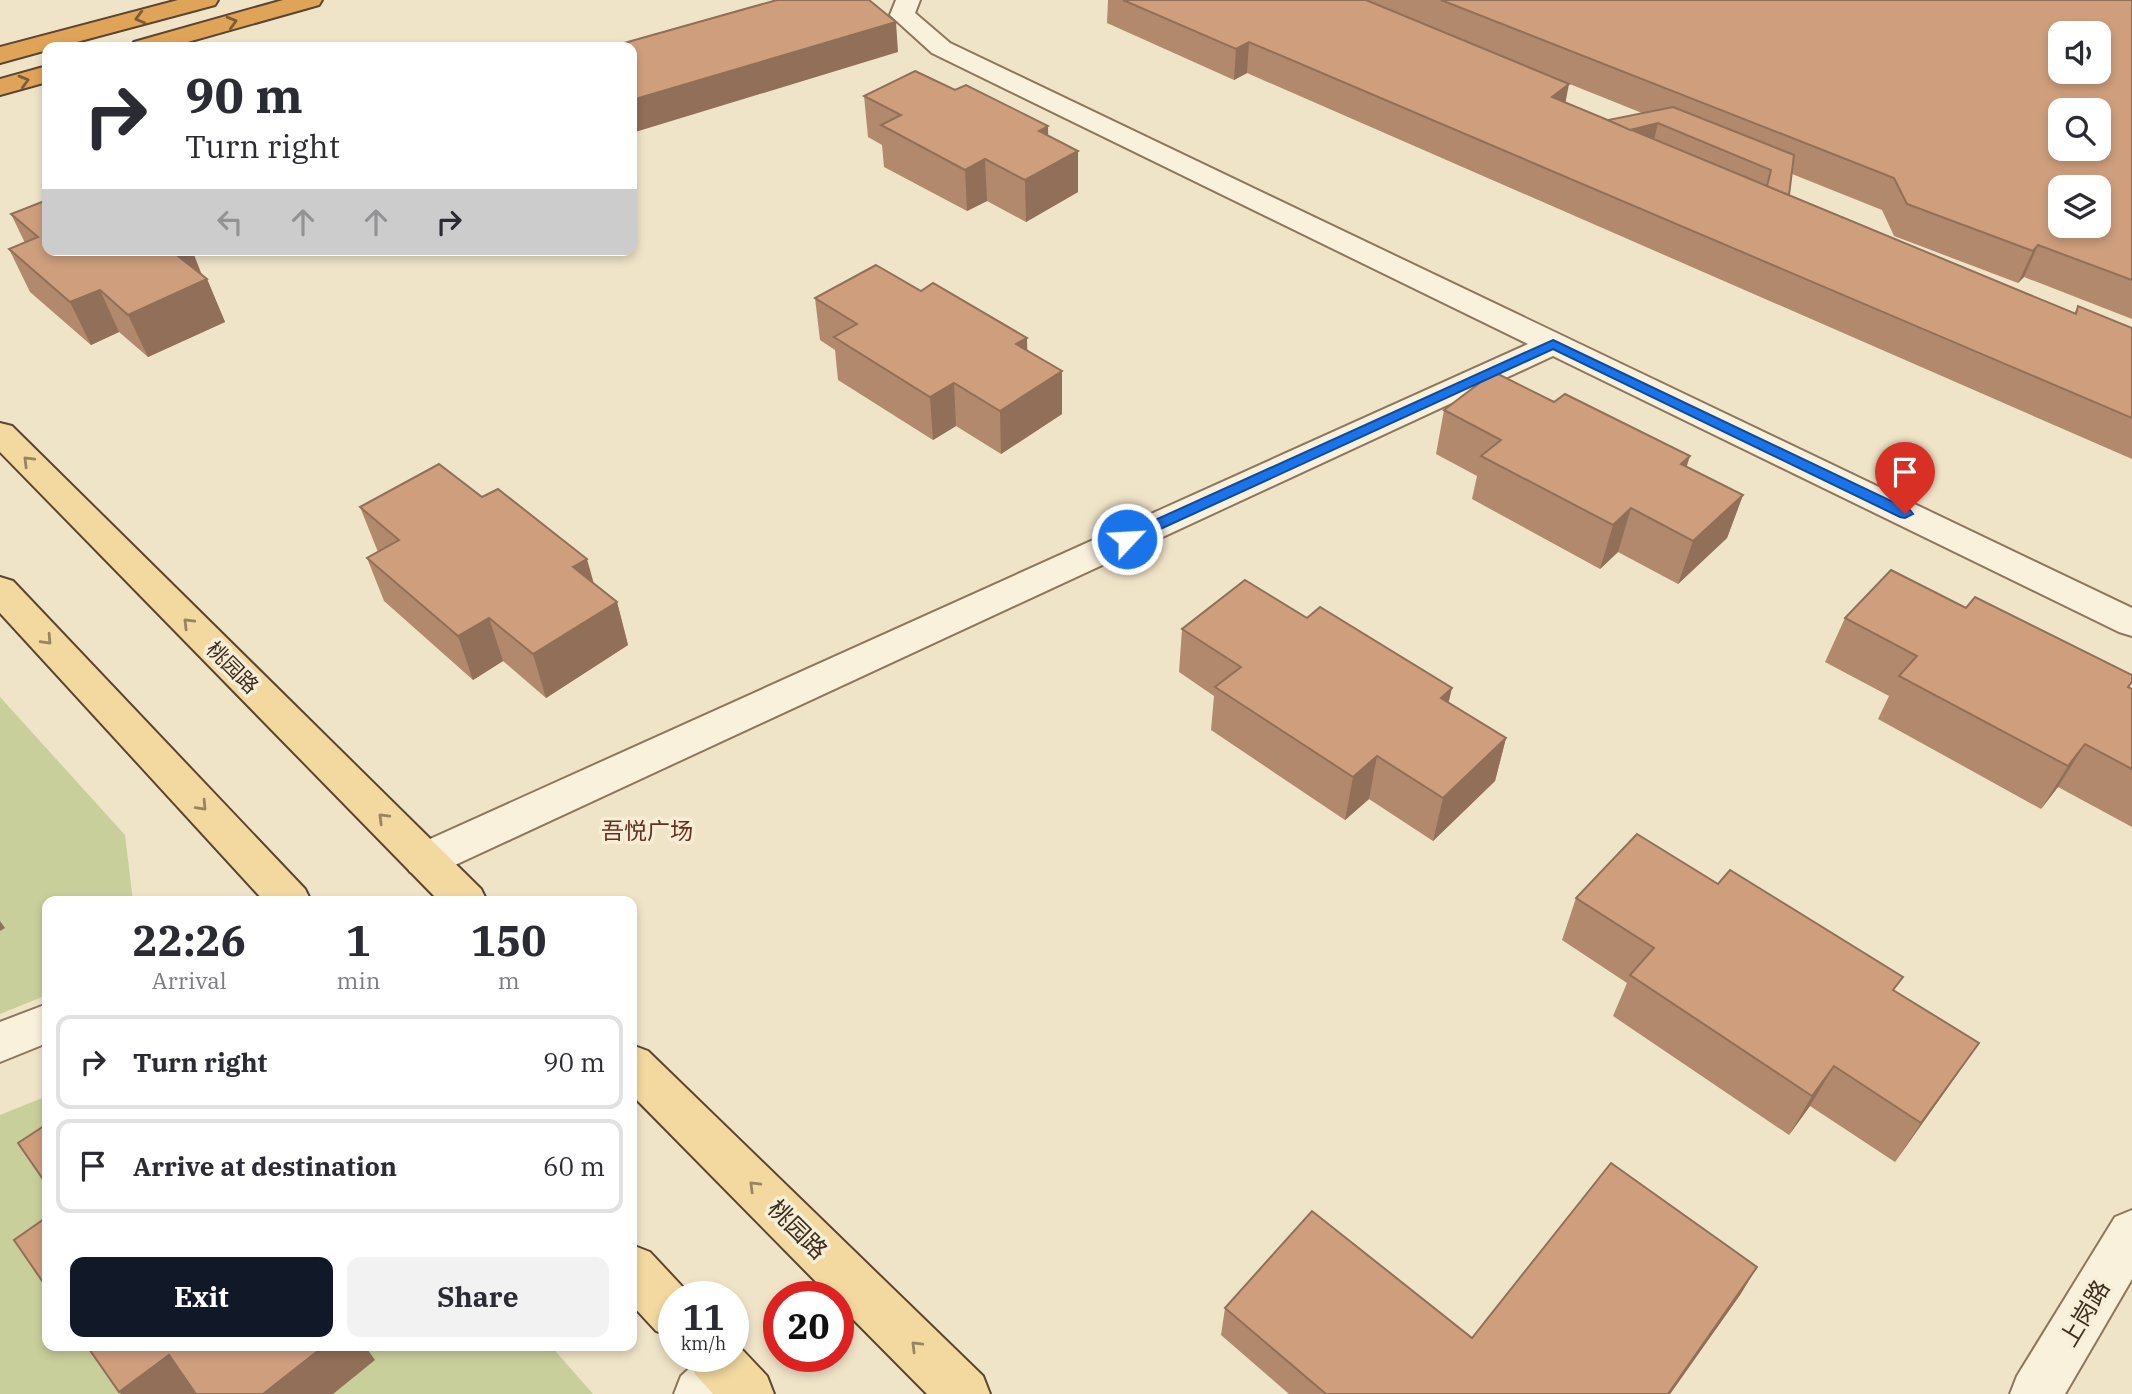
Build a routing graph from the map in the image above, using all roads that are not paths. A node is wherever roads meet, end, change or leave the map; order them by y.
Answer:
1 (205, 0) edge
2 (310, 0) edge
3 (908, 0) edge
4 (48, 42) edge
5 (161, 42) edge
6 (42, 44) edge
7 (0, 55) edge
8 (42, 75) edge
9 (0, 88) edge
10 (1553, 344) junction
11 (0, 433) edge
12 (0, 590) edge
13 (2132, 623) edge
14 (425, 860) junction
15 (285, 896) edge
16 (461, 896) edge
17 (42, 1025) edge
18 (0, 1042) edge
19 (637, 1070) edge
20 (2132, 1233) edge
21 (637, 1274) edge
22 (658, 1297) edge
23 (964, 1394) edge
24 (2036, 1394) edge

1 -> 4 highway
5 -> 2 highway
3 - 10 street
6 -> 7 highway
9 -> 8 highway
10 - 13 street
10 - 14 street
14 -> 11 main road, 桃园路
12 -> 15 main road
14 - 16 main road, 桃园路
17 - 18 street
23 -> 19 main road, 桃园路
20 - 24 street, 上岗路
21 - 22 main road

